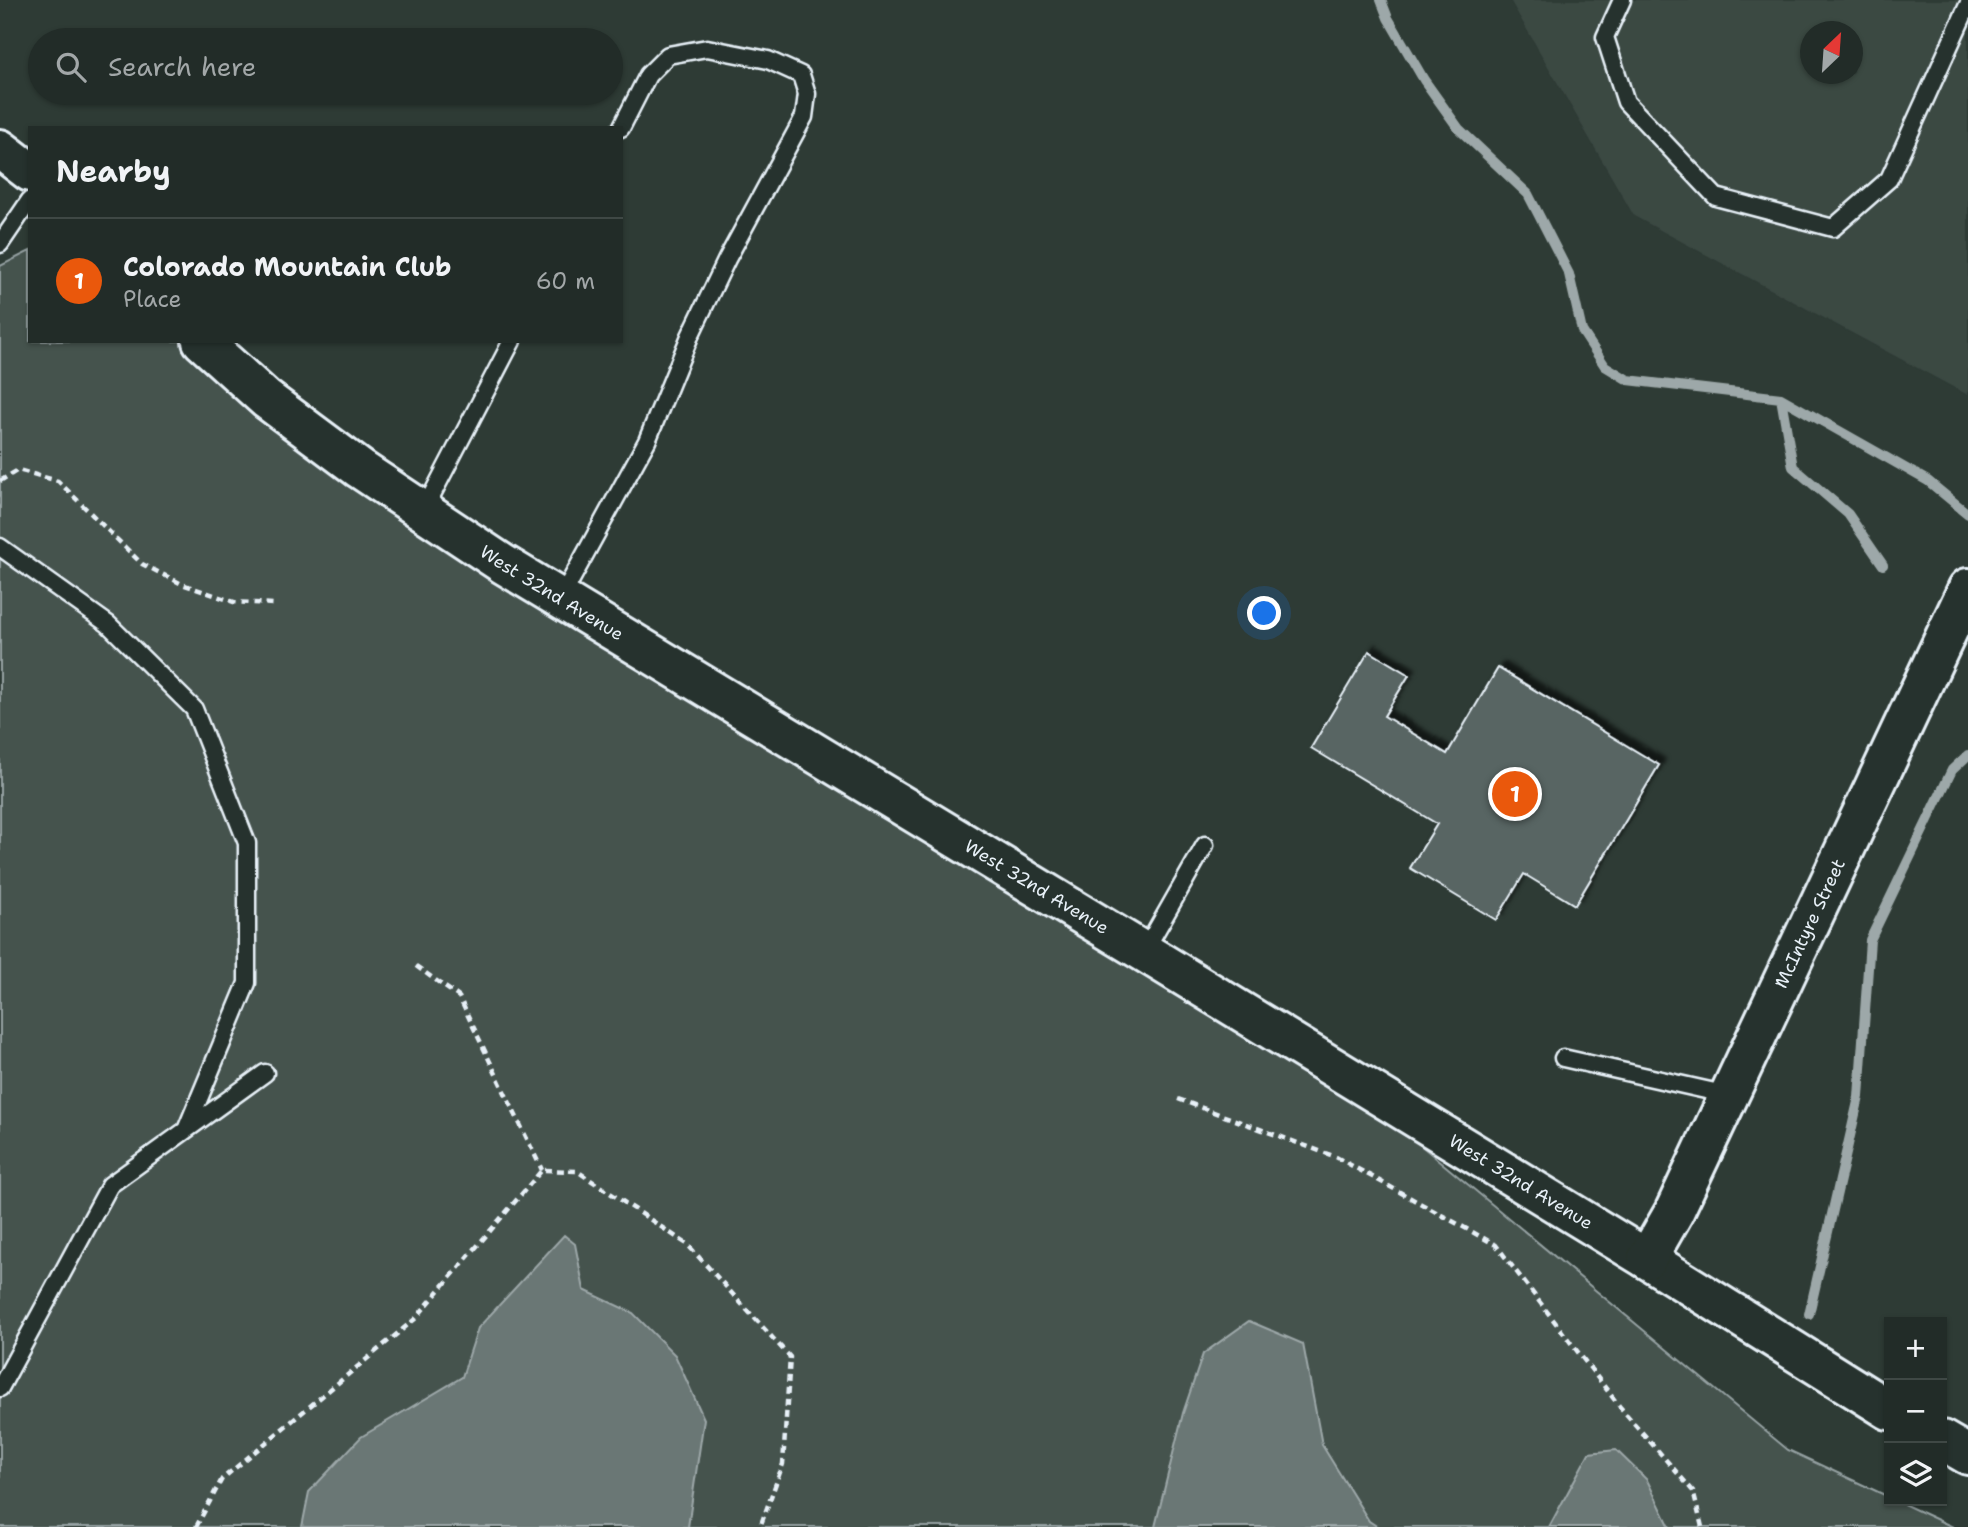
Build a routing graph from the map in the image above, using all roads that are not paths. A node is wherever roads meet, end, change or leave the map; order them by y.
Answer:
1 (1622, 0) edge
2 (1968, 5) edge
3 (622, 126) edge
4 (0, 149) edge
5 (28, 170) edge
6 (28, 203) edge
7 (0, 244) edge
8 (204, 343) edge
9 (511, 343) edge
10 (424, 510) junction
11 (0, 547) edge
12 (1968, 588) edge
13 (560, 600) junction
14 (1205, 845) dead end
15 (1144, 952) junction
16 (1563, 1058) dead end
17 (265, 1073) dead end
18 (1728, 1095) junction
19 (186, 1130) junction
20 (1647, 1259) junction
21 (0, 1388) edge
22 (1884, 1407) edge
23 (1947, 1443) edge
24 (1968, 1455) edge

1 - 2 lane
3 - 13 lane
4 - 5 street
6 - 7 lane
8 - 10 street, West 32nd Avenue
9 - 10 lane
10 - 13 street, West 32nd Avenue
11 - 19 lane
12 - 18 street, McIntyre Street
13 - 15 street, West 32nd Avenue
14 - 15 lane
15 - 20 street, West 32nd Avenue
16 - 18 lane
17 - 19 lane
18 - 20 street, McIntyre Street
19 - 21 lane
20 - 22 street, West 32nd Avenue
23 - 24 street

